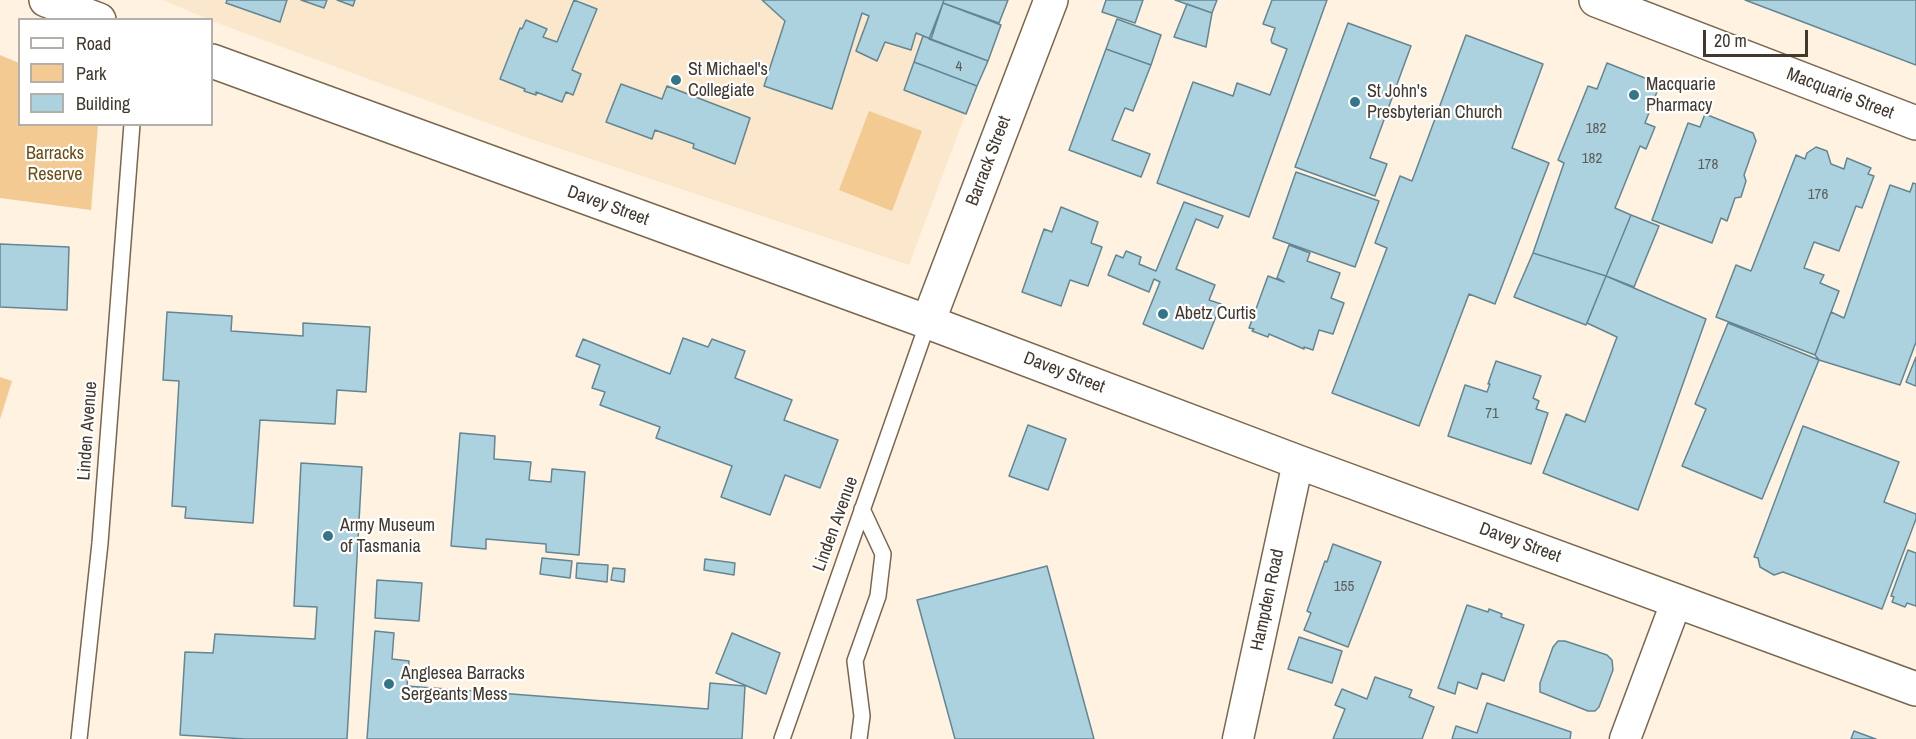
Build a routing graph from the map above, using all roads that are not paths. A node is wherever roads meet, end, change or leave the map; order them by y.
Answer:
1 (46, 0) edge
2 (1051, 0) edge
3 (1596, 0) edge
4 (94, 18) edge
5 (213, 61) edge
6 (1916, 123) edge
7 (132, 126) edge
8 (928, 322) junction
9 (1298, 462) junction
10 (862, 509) junction
11 (1677, 600) junction
12 (1916, 689) edge
13 (79, 739) edge
14 (782, 739) edge
15 (859, 739) edge
16 (1238, 739) edge
17 (1625, 739) edge

1 - 4 main road
2 - 8 main road, Barrack Street
3 - 6 main road, Macquarie Street
5 - 8 main road, Davey Street
7 - 13 lane, Linden Avenue
8 - 9 main road, Davey Street
8 - 10 lane, Linden Avenue
9 - 11 main road, Davey Street
9 - 16 street, Hampden Road
10 - 14 lane, Linden Avenue
10 - 15 lane
11 - 12 main road, Davey Street
11 - 17 street

